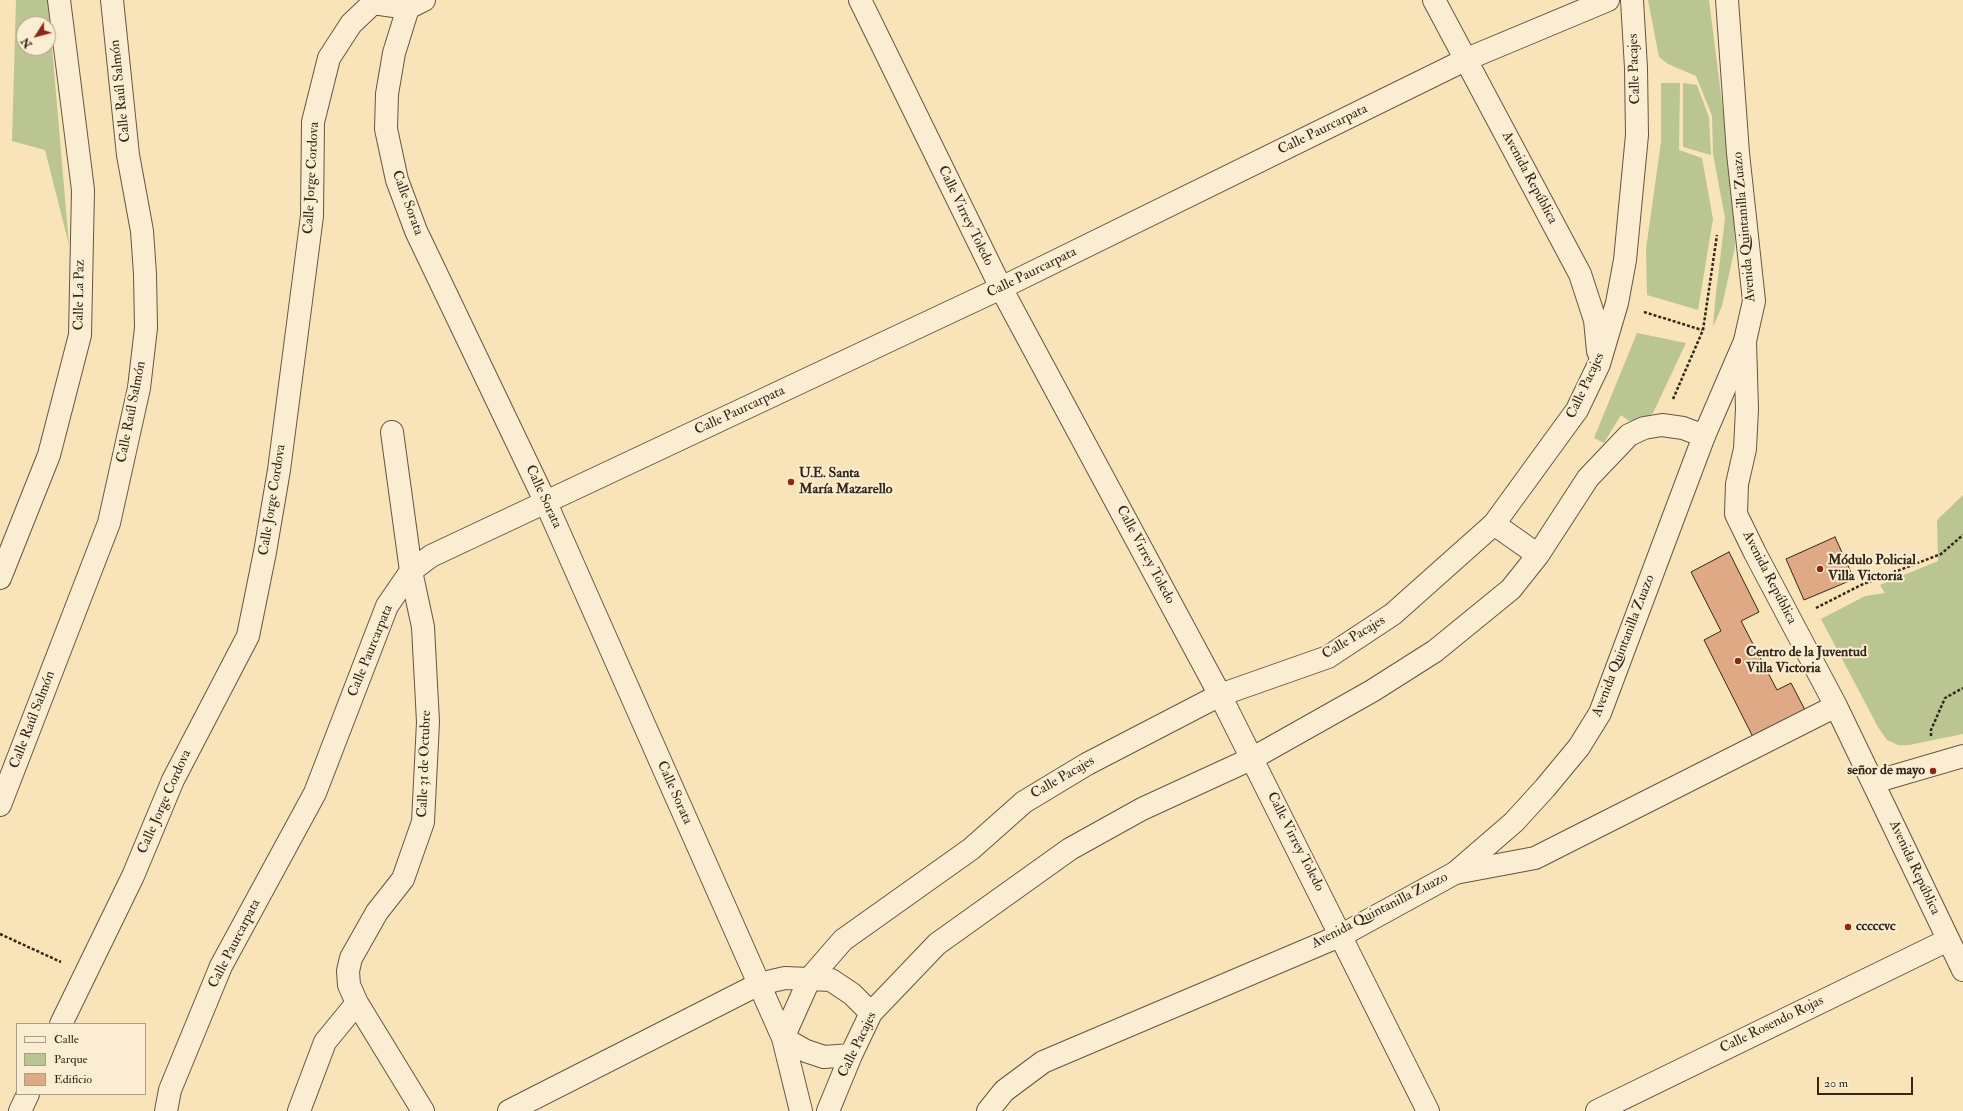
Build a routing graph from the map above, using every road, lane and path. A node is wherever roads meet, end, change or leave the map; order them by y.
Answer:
1 (59, 0) edge
2 (112, 0) edge
3 (860, 0) edge
4 (1434, 0) edge
5 (1608, 0) edge
6 (1632, 0) edge
7 (1727, 0) edge
8 (412, 3) edge
9 (1466, 59) junction
10 (1718, 228) dead end
11 (1001, 288) junction
12 (1617, 303) junction
13 (1702, 330) junction
14 (1745, 341) junction
15 (1599, 364) junction
16 (1662, 425) junction
17 (392, 432) dead end
18 (1704, 436) junction
19 (546, 502) junction
20 (1494, 524) junction
21 (1963, 535) edge
22 (1538, 555) junction
23 (411, 571) junction
24 (0, 578) edge
25 (1791, 621) junction
26 (1963, 688) edge
27 (1220, 695) junction
28 (1836, 706) junction
29 (1963, 756) edge
30 (1253, 758) junction
31 (1928, 766) junction
32 (1874, 782) junction
33 (0, 805) edge
34 (1454, 873) junction
35 (0, 934) edge
36 (1342, 934) junction
37 (1948, 940) junction
38 (1963, 970) edge
39 (85, 972) junction
40 (810, 978) junction
41 (759, 984) junction
42 (357, 1003) junction
43 (871, 1013) junction
44 (61, 1023) edge
45 (783, 1038) junction
46 (851, 1055) junction
47 (28, 1095) edge
48 (20, 1111) edge
49 (166, 1111) edge
50 (299, 1111) edge
51 (423, 1111) edge
52 (509, 1111) edge
53 (802, 1111) edge
54 (828, 1111) edge
55 (988, 1111) edge
56 (1428, 1111) edge
57 (1597, 1111) edge

1 - 24 street, Calle La Paz
2 - 33 street, Calle Raúl Salmón
3 - 11 street, Calle Virrey Toledo
4 - 9 street, Avenida República
5 - 9 street, Calle Paurcarpata
6 - 12 street, Calle Pacajes
7 - 14 street, Avenida Quintanilla Zuazo
8 - 19 street, Calle Sorata
8 - 39 street, Calle Jorge Cordova
9 - 11 street, Calle Paurcarpata
9 - 15 street, Avenida República
10 - 13 path
11 - 19 street, Calle Paurcarpata
11 - 27 street, Calle Virrey Toledo
12 - 13 path
12 - 15 street, Calle Pacajes
13 - 16 path
14 - 18 street, Avenida Quintanilla Zuazo
14 - 25 street, Avenida República
15 - 20 street, Calle Pacajes
16 - 18 street, Calle Pacajes
16 - 22 street, Calle Pacajes
17 - 23 street, Calle 31 de Octubre
18 - 34 street, Avenida Quintanilla Zuazo
19 - 23 street, Calle Paurcarpata
19 - 41 street, Calle Sorata
20 - 22 street
20 - 27 street, Calle Pacajes
21 - 25 path
22 - 30 street, Calle Pacajes
23 - 42 street, Calle 31 de Octubre
23 - 49 street, Calle Paurcarpata
25 - 28 street, Avenida República
26 - 31 path
27 - 30 street, Calle Virrey Toledo
27 - 40 street, Calle Pacajes
28 - 32 street, Avenida República
28 - 34 street
29 - 31 street
30 - 36 street, Calle Virrey Toledo
30 - 43 street, Calle Pacajes
31 - 32 street
32 - 37 street, Avenida República
34 - 36 street, Avenida Quintanilla Zuazo
35 - 39 path
36 - 55 street, Avenida Quintanilla Zuazo
36 - 56 street, Calle Virrey Toledo
37 - 38 street, Avenida República
37 - 57 street, Calle Rosendo Rojas
39 - 44 street, Calle Jorge Cordova
40 - 41 street
40 - 43 street
40 - 45 street, Calle Pacajes
41 - 45 street, Calle Sorata
41 - 52 street
42 - 50 street
42 - 51 street, Calle 31 de Octubre
43 - 46 street, Calle Pacajes
45 - 46 street
45 - 53 street
46 - 54 street, Calle Pacajes
47 - 48 street

